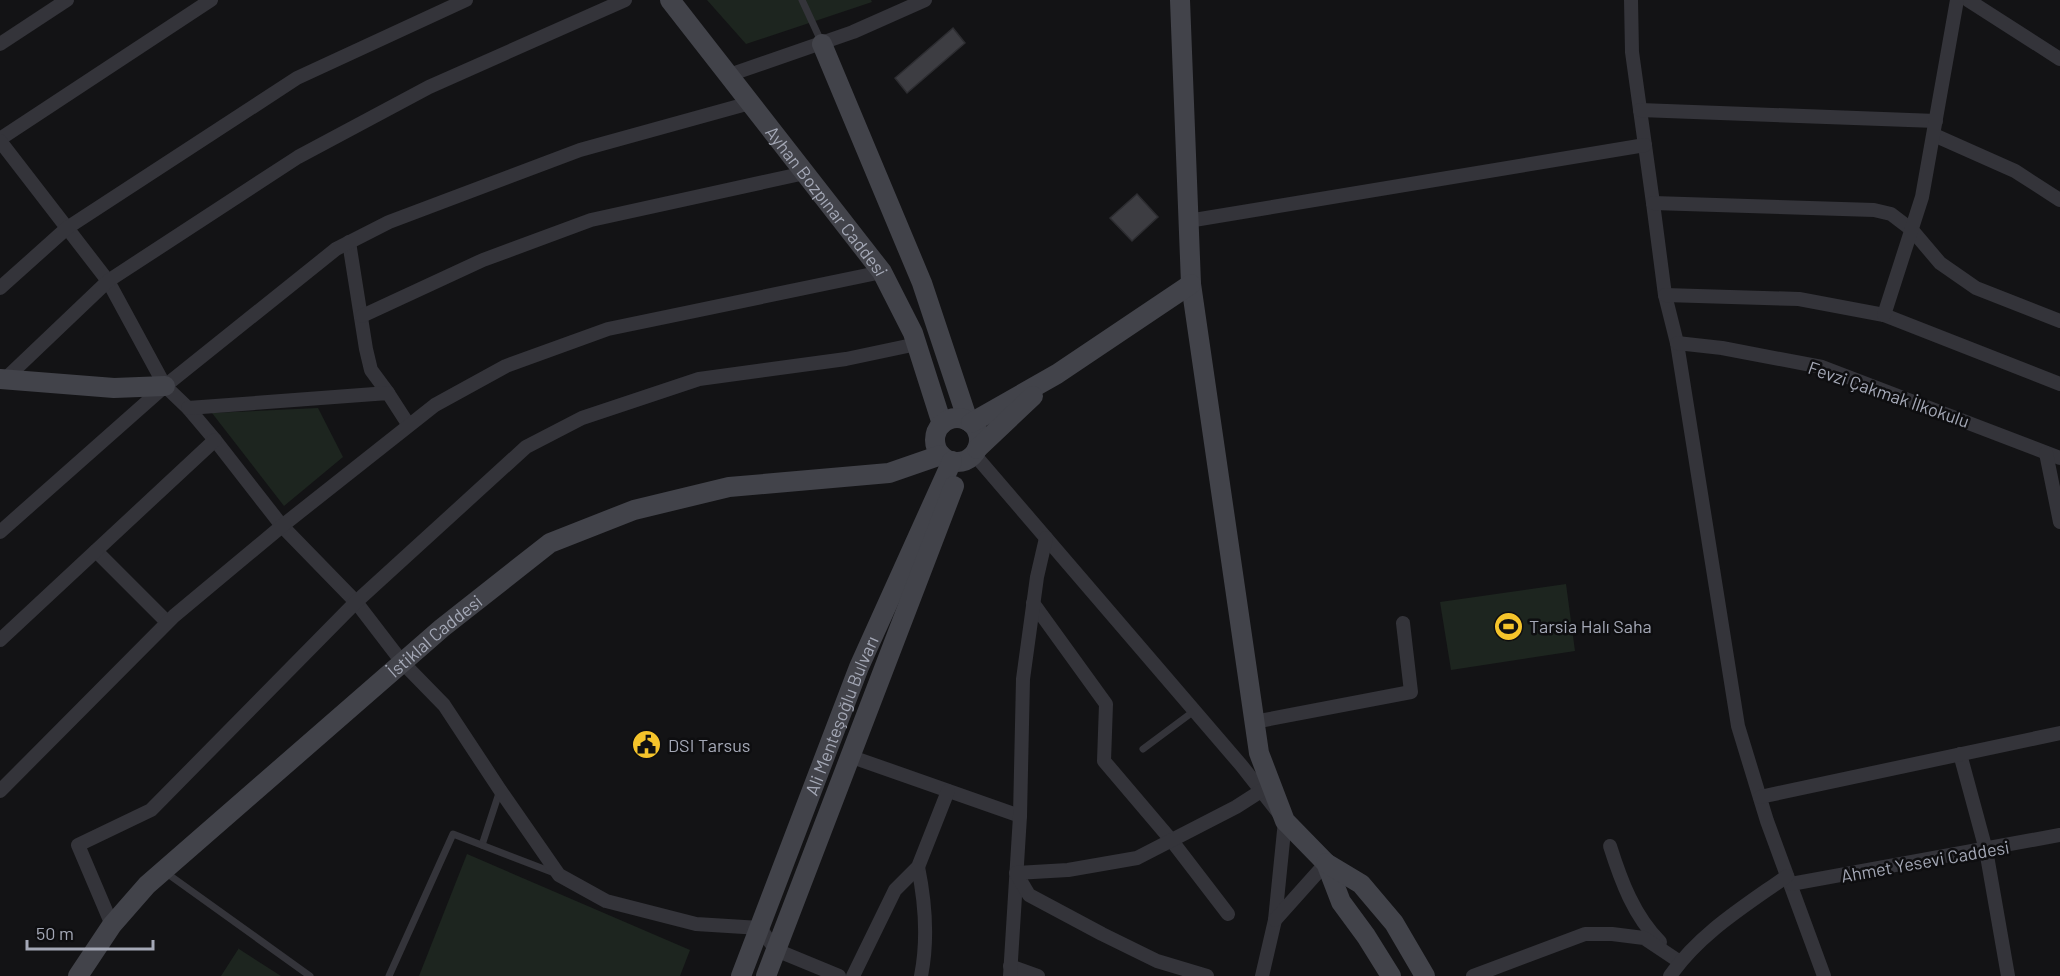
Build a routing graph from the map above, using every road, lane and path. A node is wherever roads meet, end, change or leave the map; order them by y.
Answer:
1 (67, 0) edge
2 (211, 0) edge
3 (466, 0) edge
4 (625, 0) edge
5 (670, 0) edge
6 (802, 0) edge
7 (925, 0) edge
8 (1179, 0) edge
9 (1631, 0) edge
10 (1957, 0) edge
11 (1968, 0) edge
12 (0, 44) edge
13 (822, 44) junction
14 (2060, 59) edge
15 (729, 75) junction
16 (750, 103) junction
17 (1640, 110) junction
18 (1935, 128) junction
19 (0, 140) edge
20 (1645, 145) junction
21 (805, 173) junction
22 (2060, 200) edge
23 (1653, 203) junction
24 (1188, 220) junction
25 (67, 228) junction
26 (1912, 230) junction
27 (349, 242) junction
28 (882, 272) junction
29 (108, 281) junction
30 (1191, 284) junction
31 (0, 288) edge
32 (926, 294) junction
33 (1665, 295) junction
34 (1884, 315) junction
35 (362, 316) junction
36 (2060, 321) edge
37 (1677, 343) junction
38 (917, 344) junction
39 (1057, 374) junction
40 (1, 381) edge
41 (2060, 384) edge
42 (165, 386) junction
43 (388, 393) junction
44 (188, 408) junction
45 (969, 422) junction
46 (408, 424) junction
47 (942, 424) junction
48 (215, 440) junction
49 (2046, 453) junction
50 (962, 456) junction
51 (2060, 458) edge
52 (2060, 522) edge
53 (282, 526) junction
54 (0, 532) edge
55 (1046, 538) junction
56 (96, 551) junction
57 (356, 602) junction
58 (1033, 603) junction
59 (167, 622) junction
60 (1403, 623) dead end
61 (0, 640) edge
62 (402, 662) junction
63 (1194, 711) junction
64 (1254, 722) junction
65 (2060, 733) edge
66 (1143, 749) dead end
67 (1960, 754) junction
68 (849, 756) junction
69 (3, 783) edge
70 (500, 790) junction
71 (948, 791) junction
72 (1262, 791) junction
73 (1760, 797) junction
74 (1020, 816) junction
75 (1285, 821) junction
76 (2060, 835) edge
77 (1172, 841) junction
78 (482, 845) junction
79 (1610, 846) dead end
80 (1986, 850) junction
81 (1326, 863) junction
82 (918, 867) junction
83 (163, 870) junction
84 (1016, 873) junction
85 (559, 875) junction
86 (1789, 880) junction
87 (1228, 914) dead end
88 (1275, 920) junction
89 (112, 925) junction
90 (760, 928) junction
91 (776, 950) junction
92 (1680, 962) junction
93 (1010, 971) edge
94 (78, 976) edge
95 (310, 976) edge
96 (388, 976) edge
97 (741, 976) edge
98 (766, 976) edge
99 (839, 976) edge
100 (853, 976) edge
101 (921, 976) edge
102 (1038, 976) edge
103 (1207, 976) edge
104 (1262, 976) edge
105 (1391, 976) edge
106 (1425, 976) edge
107 (1473, 976) edge
108 (1670, 976) edge
109 (1824, 976) edge
110 (2008, 976) edge

1 - 12 street
2 - 19 street
3 - 25 street
4 - 29 street
5 - 15 street, Ayhan Bozpınar Caddesi
6 - 13 lane
7 - 13 street
8 - 24 street
9 - 17 street
10 - 18 street
11 - 14 street
13 - 15 street
13 - 32 street
15 - 16 street, Ayhan Bozpınar Caddesi
16 - 21 street, Ayhan Bozpınar Caddesi
16 - 27 street
17 - 18 street
17 - 20 street
18 - 22 street
18 - 26 street
19 - 25 street
20 - 23 street
20 - 24 street
21 - 28 street, Ayhan Bozpınar Caddesi
21 - 35 street
23 - 26 street
23 - 33 street
24 - 30 street
25 - 29 street
25 - 31 street
26 - 34 street
26 - 36 street
27 - 35 street
27 - 42 street
28 - 32 street
28 - 38 street, Ayhan Bozpınar Caddesi
28 - 46 street
29 - 40 street
29 - 42 street
30 - 39 street
30 - 64 street
32 - 45 street
33 - 34 street
33 - 37 street
34 - 41 street
35 - 43 street
37 - 49 street, Fevzi Çakmak İlkokulu
37 - 73 street
38 - 47 street, Ayhan Bozpınar Caddesi
38 - 57 street
39 - 45 street
39 - 50 street
40 - 42 street
42 - 44 street
42 - 54 street
43 - 44 street
43 - 46 street
44 - 48 street
45 - 47 street
45 - 50 street
46 - 53 street
47 - 50 street
48 - 53 street
48 - 56 street
49 - 51 street, Fevzi Çakmak İlkokulu
49 - 52 street
50 - 55 street
50 - 62 street, İstiklal Caddesi
50 - 68 street, Ali Menteşoğlu Bulvarı
50 - 90 street, Ali Menteşoğlu Bulvarı
53 - 57 street
53 - 59 street
55 - 58 street
55 - 63 street
56 - 59 street
56 - 61 street
57 - 62 street
57 - 89 street
58 - 74 street
58 - 77 street
59 - 69 street
60 - 64 street
62 - 70 street
62 - 83 street, İstiklal Caddesi
63 - 66 lane
63 - 72 street
64 - 75 street
65 - 67 street
67 - 73 street
67 - 80 street
68 - 71 street
68 - 91 street, Ali Menteşoğlu Bulvarı
70 - 78 lane
70 - 85 street
71 - 74 street
71 - 82 street
72 - 75 street
72 - 77 street
73 - 86 street
74 - 84 street
75 - 81 street
75 - 88 street
76 - 80 street, Ahmet Yesevi Caddesi
77 - 84 street
77 - 87 street
78 - 85 lane
78 - 96 lane
79 - 92 street
80 - 86 street, Ahmet Yesevi Caddesi
80 - 110 street
81 - 88 street
81 - 105 street
81 - 106 street
82 - 100 street
82 - 101 street
83 - 89 street, İstiklal Caddesi
83 - 95 lane
84 - 93 street
84 - 103 street
85 - 90 street
86 - 92 street
86 - 109 street
88 - 104 street
89 - 94 street, İstiklal Caddesi
90 - 91 street
90 - 97 street, Ali Menteşoğlu Bulvarı
91 - 98 street, Ali Menteşoğlu Bulvarı
91 - 99 street
92 - 107 street
92 - 108 street
93 - 102 street

